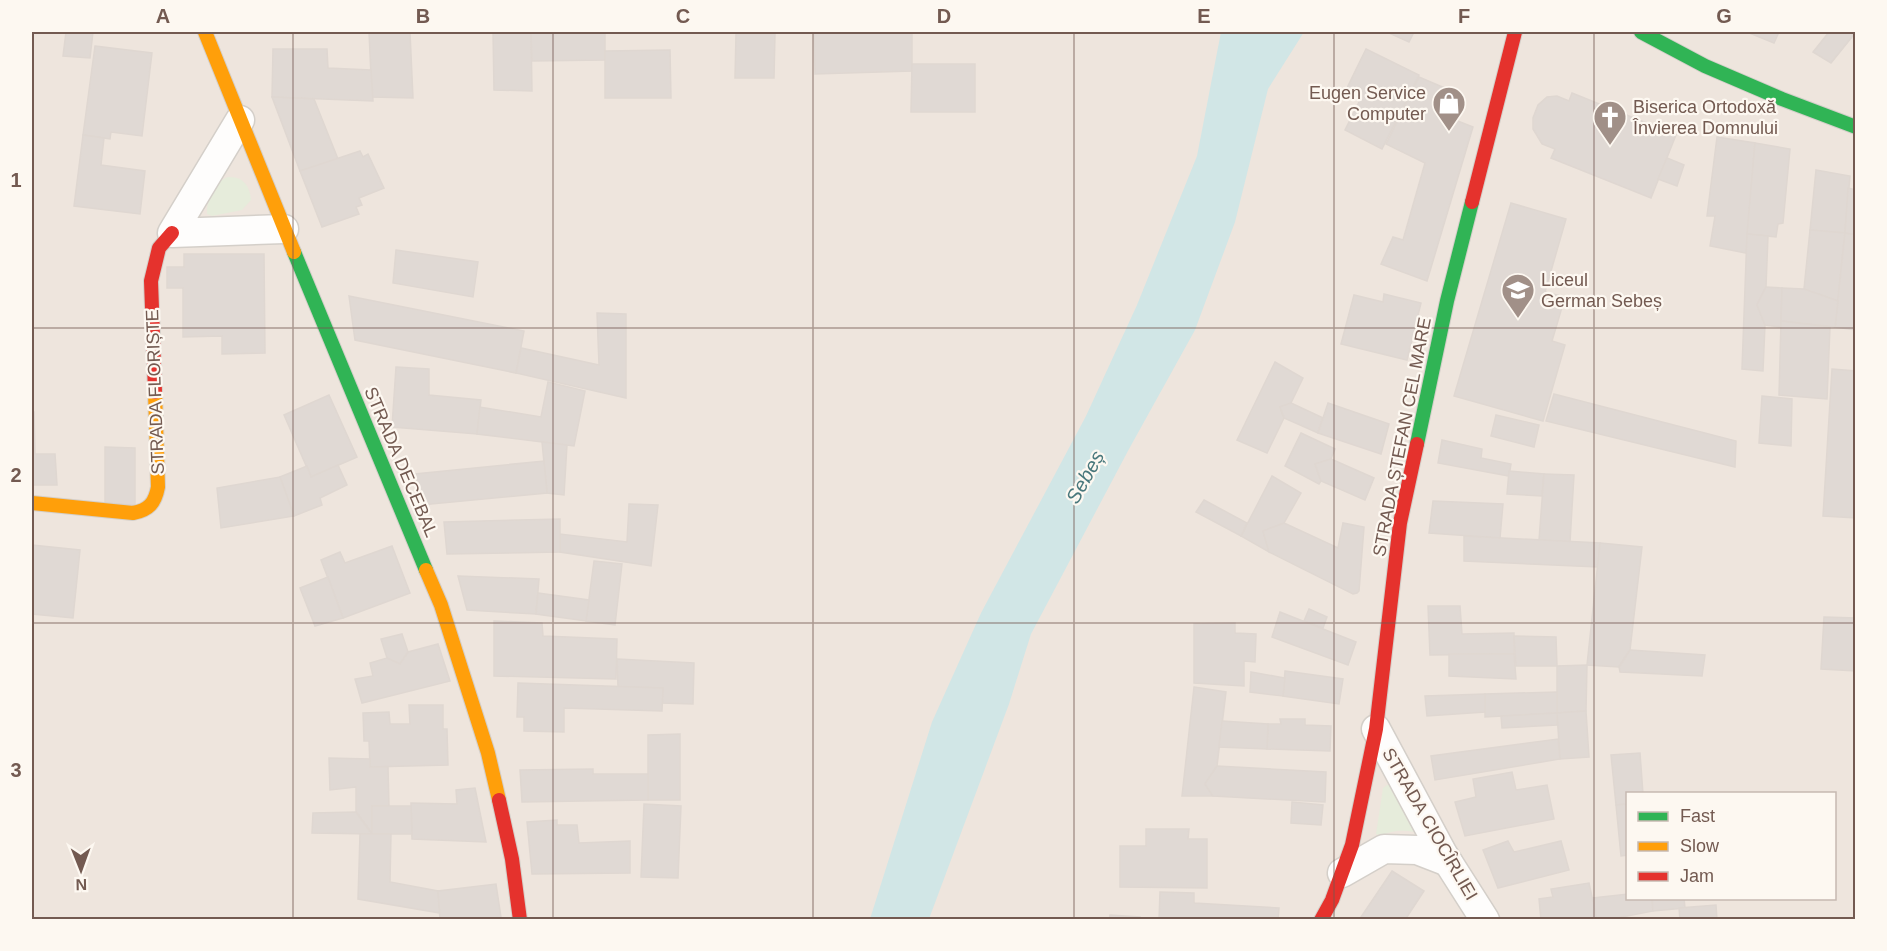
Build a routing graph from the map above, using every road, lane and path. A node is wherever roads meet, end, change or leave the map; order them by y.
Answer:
1 (205, 32) edge
2 (1515, 32) edge
3 (1641, 32) edge
4 (240, 120) junction
5 (1856, 127) edge
6 (284, 229) junction
7 (172, 233) junction
8 (32, 503) edge
9 (1376, 729) junction
10 (1448, 862) junction
11 (1342, 873) junction
12 (520, 920) edge
13 (1321, 920) edge
14 (1485, 920) edge

1 - 4 street, STRADA DECEBAL
2 - 9 street, STRADA ȘTEFAN CEL MARE
3 - 5 street
4 - 6 street, STRADA DECEBAL
4 - 7 street, STRADA FLORIȘTE
6 - 7 street
6 - 12 street, STRADA DECEBAL
7 - 8 street, STRADA FLORIȘTE
9 - 10 street, STRADA CIOCÎRLIEI
9 - 11 street, STRADA ȘTEFAN CEL MARE
10 - 11 street
10 - 14 street, STRADA CIOCÎRLIEI
11 - 13 street, STRADA ȘTEFAN CEL MARE

